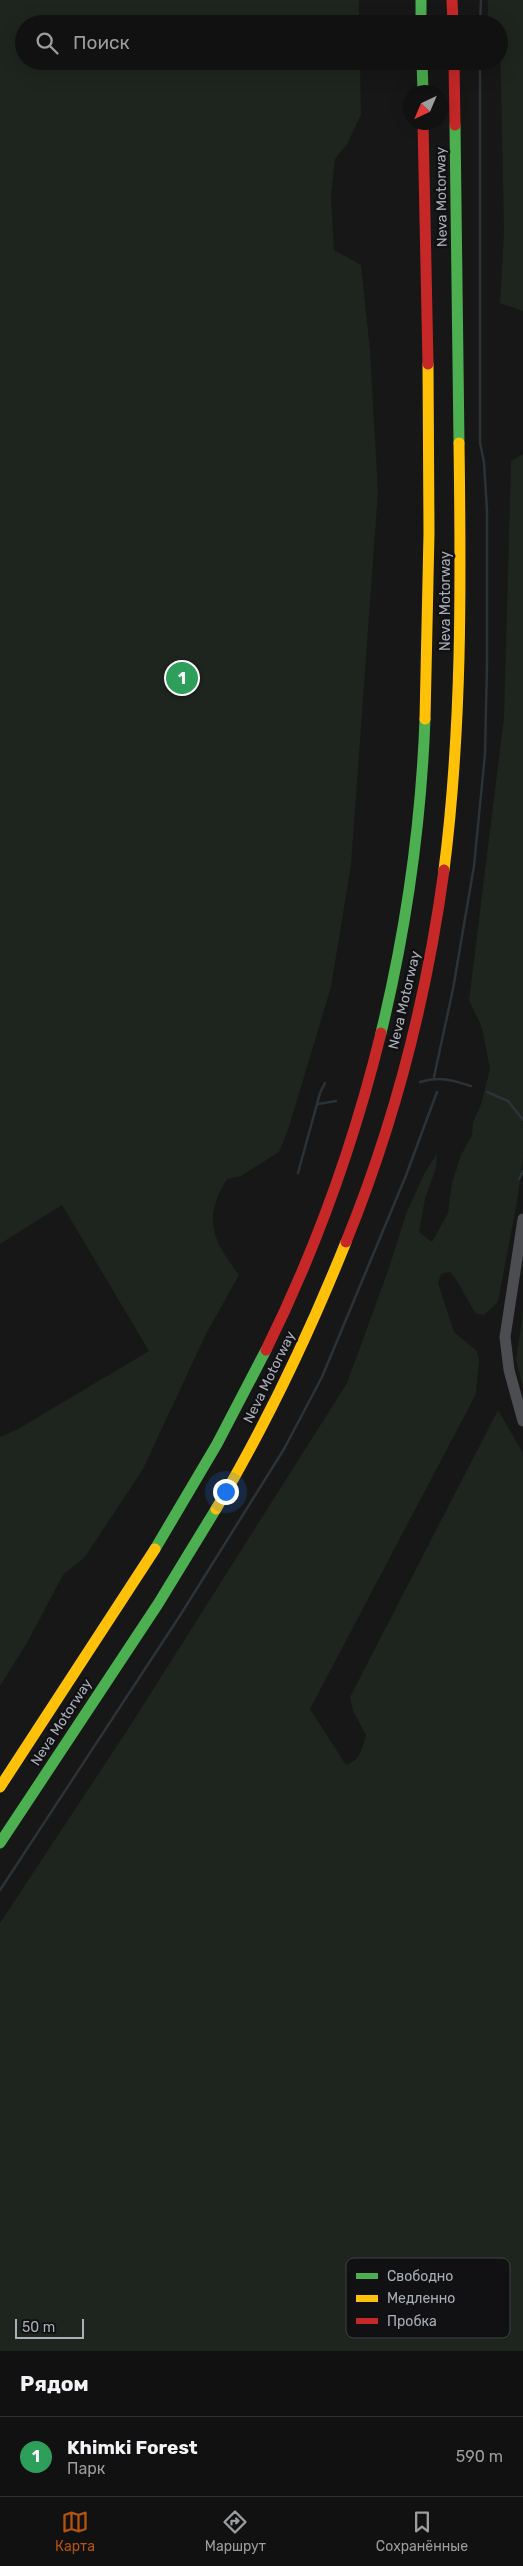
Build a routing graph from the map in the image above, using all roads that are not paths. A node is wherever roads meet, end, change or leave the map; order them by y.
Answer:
1 (421, 0) edge
2 (452, 0) edge
3 (422, 15) edge
4 (453, 15) edge
5 (422, 70) edge
6 (454, 70) edge
7 (423, 85) edge
8 (423, 130) edge
9 (523, 1219) edge
10 (523, 1421) edge
11 (0, 1787) edge
12 (0, 1843) edge

1 - 3 highway
2 - 4 highway
5 - 7 highway
6 - 12 highway, Neva Motorway
8 - 11 highway, Neva Motorway
9 - 10 street

